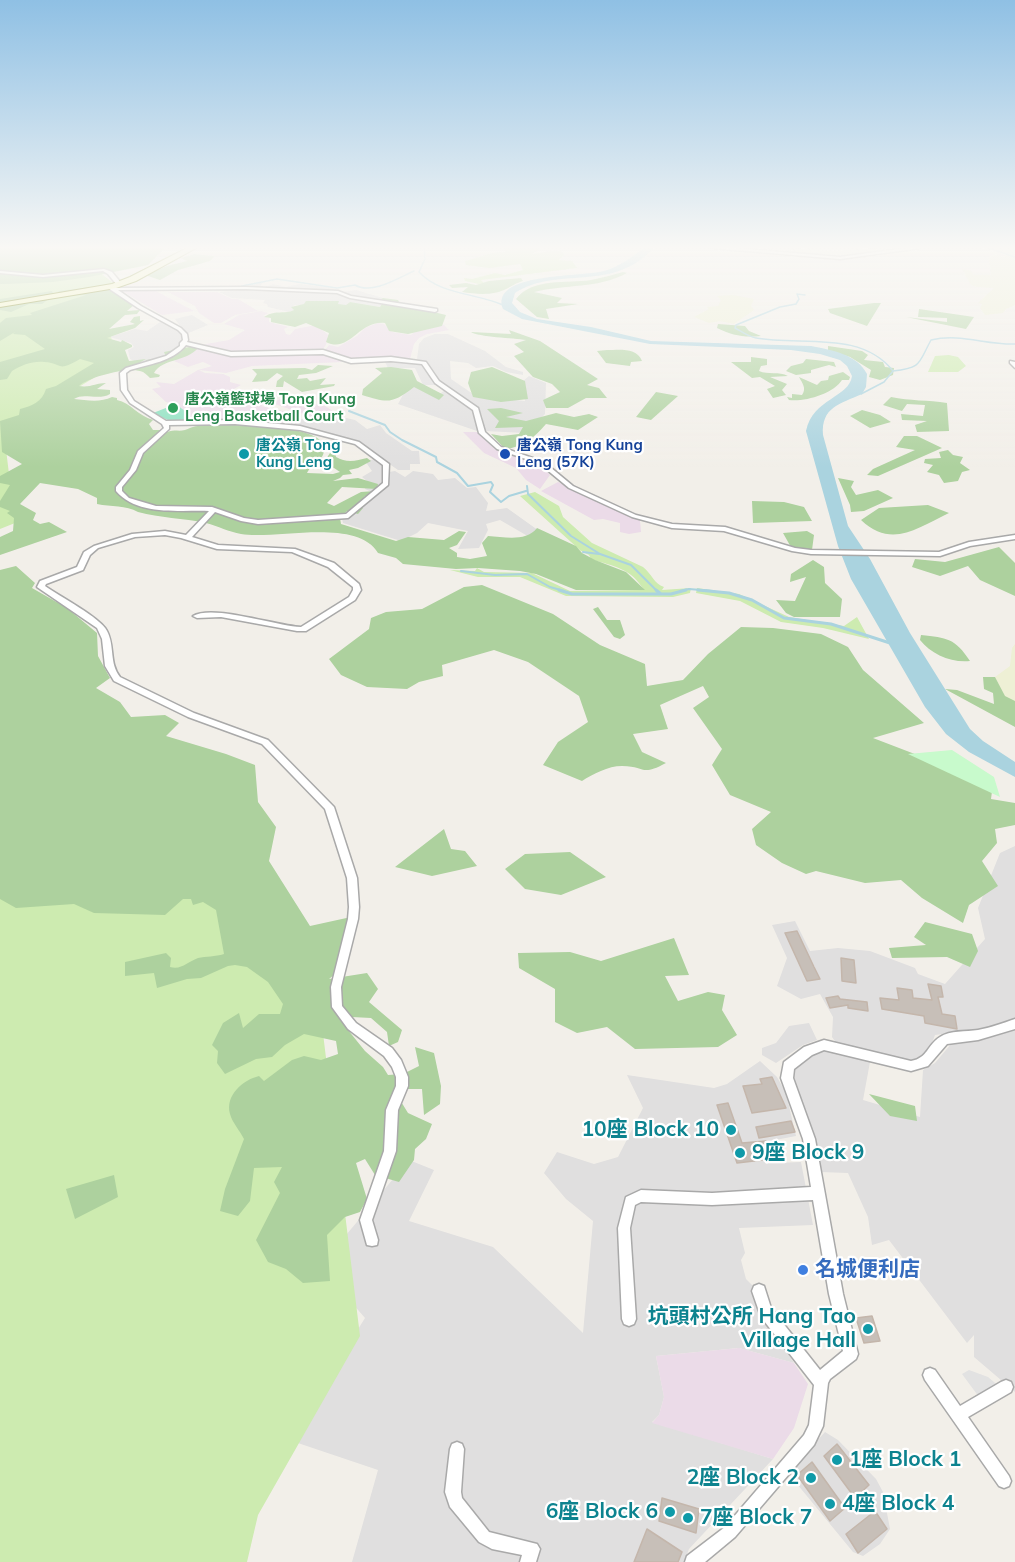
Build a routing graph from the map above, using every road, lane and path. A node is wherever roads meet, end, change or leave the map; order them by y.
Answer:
1 (168, 321) edge
2 (183, 343) junction
3 (165, 423) junction
4 (214, 510) junction
5 (1015, 537) edge
6 (187, 538) junction
7 (197, 616) dead end
8 (1015, 1024) edge
9 (819, 1193) junction
10 (372, 1240) dead end
11 (759, 1291) dead end
12 (629, 1319) dead end
13 (930, 1375) dead end
14 (820, 1383) junction
15 (1006, 1388) dead end
16 (958, 1415) junction
17 (457, 1449) dead end
18 (1004, 1481) dead end
19 (528, 1562) edge
20 (693, 1562) edge

1 - 2 street
2 - 3 street
2 - 5 street
3 - 4 street
3 - 4 street
4 - 6 street
6 - 7 street
6 - 10 street
8 - 9 street
9 - 12 street
9 - 14 street
11 - 14 street
13 - 16 street
14 - 20 street
15 - 16 street
16 - 18 street
17 - 19 street

